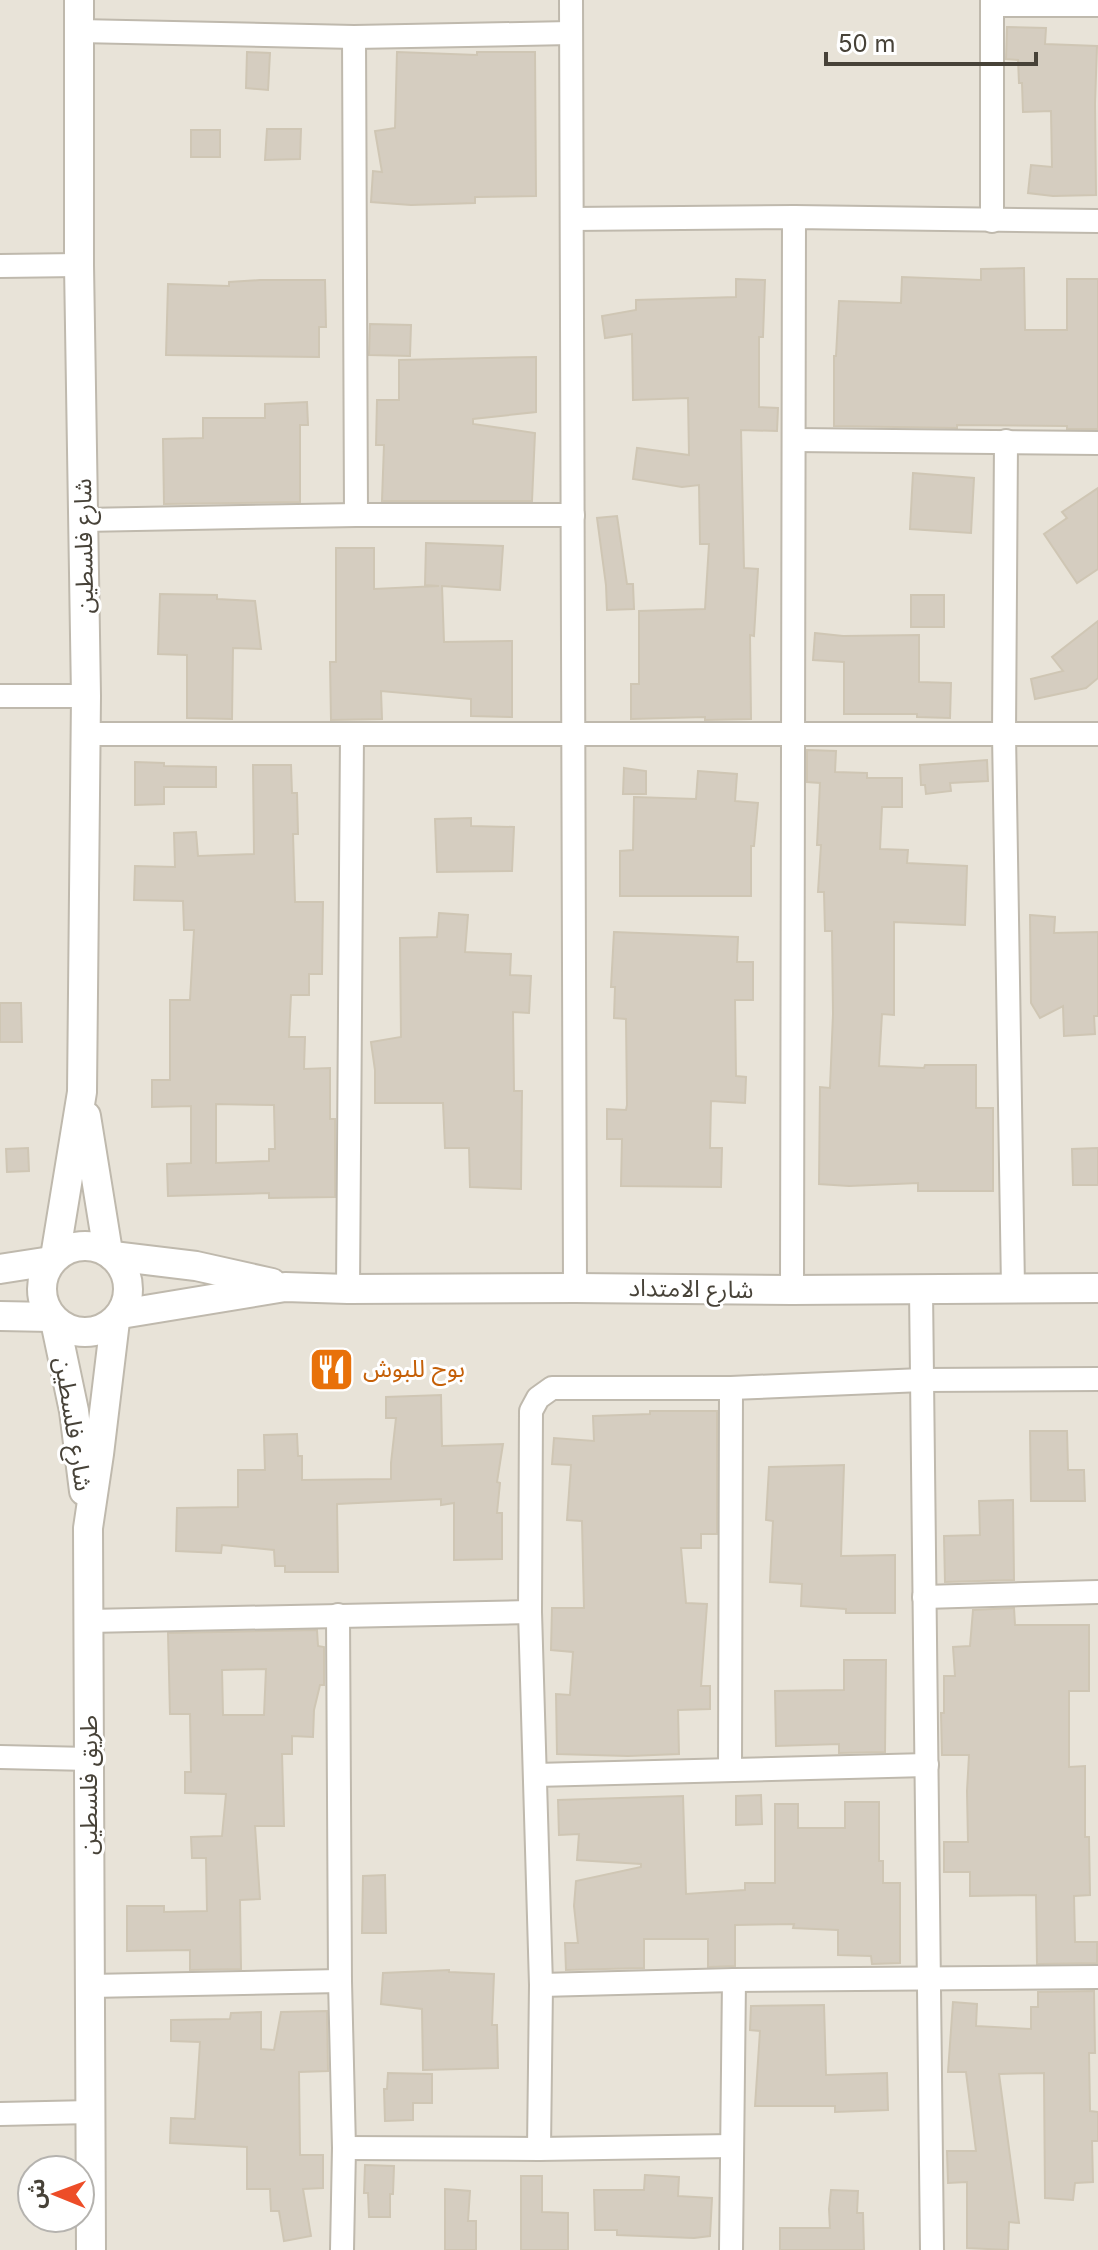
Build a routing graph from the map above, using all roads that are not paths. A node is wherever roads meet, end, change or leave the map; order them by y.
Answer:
1 (79, 0) edge
2 (571, 0) edge
3 (992, 3) edge
4 (1098, 5) edge
5 (79, 31) junction
6 (571, 33) junction
7 (354, 37) junction
8 (794, 217) junction
9 (572, 219) junction
10 (992, 221) junction
11 (1098, 221) edge
12 (79, 265) junction
13 (0, 266) edge
14 (794, 440) junction
15 (1006, 441) junction
16 (1098, 443) edge
17 (356, 515) junction
18 (573, 515) junction
19 (83, 520) junction
20 (0, 696) edge
21 (86, 696) junction
22 (86, 734) junction
23 (352, 734) junction
24 (573, 734) junction
25 (794, 734) junction
26 (1004, 734) junction
27 (1098, 734) edge
28 (82, 1092) junction
29 (110, 1254) junction
30 (53, 1259) junction
31 (0, 1269) edge
32 (285, 1287) junction
33 (575, 1288) junction
34 (1013, 1288) junction
35 (1098, 1288) edge
36 (348, 1289) junction
37 (792, 1290) junction
38 (921, 1290) junction
39 (0, 1316) edge
40 (118, 1318) junction
41 (53, 1319) junction
42 (1098, 1379) edge
43 (922, 1380) junction
44 (731, 1388) junction
45 (88, 1528) junction
46 (1098, 1592) edge
47 (924, 1597) junction
48 (530, 1612) junction
49 (338, 1615) junction
50 (89, 1621) junction
51 (0, 1757) edge
52 (89, 1759) junction
53 (927, 1765) junction
54 (730, 1770) junction
55 (535, 1775) junction
56 (1098, 1977) edge
57 (928, 1978) junction
58 (734, 1980) junction
59 (340, 1981) junction
60 (541, 1985) junction
61 (90, 1986) junction
62 (91, 2112) junction
63 (0, 2114) edge
64 (732, 2146) junction
65 (344, 2148) junction
66 (539, 2149) junction
67 (91, 2250) edge
68 (342, 2250) edge
69 (731, 2250) edge
70 (932, 2250) edge

1 - 5 street, شارع فلسطين
2 - 6 street
3 - 4 street
3 - 10 street
5 - 7 street
5 - 12 street, شارع فلسطين
6 - 7 street
6 - 9 street
7 - 17 street
8 - 9 street
8 - 10 street
8 - 14 street
9 - 18 street
10 - 11 street
12 - 13 street
12 - 19 street, شارع فلسطين
14 - 15 street
14 - 25 street
15 - 16 street
15 - 26 street
17 - 18 street
17 - 19 street
18 - 24 street
19 - 21 street, شارع فلسطين
20 - 21 street
21 - 22 street, شارع فلسطين
22 - 23 street
22 - 28 street, شارع فلسطين
23 - 24 street
23 - 36 street
24 - 25 street
24 - 33 street
25 - 26 street
25 - 37 street
26 - 27 street
26 - 34 street
28 - 29 street, شارع فلسطين
28 - 30 street, شارع فلسطين
29 - 30 street
29 - 32 street, شارع الامتداد
29 - 40 street
30 - 31 street
30 - 41 street
32 - 36 street, شارع الامتداد
32 - 40 street, شارع الامتداد
33 - 36 street, شارع الامتداد
33 - 37 street, شارع الامتداد
34 - 35 street, شارع الامتداد
34 - 38 street, شارع الامتداد
37 - 38 street, شارع الامتداد
38 - 43 street
39 - 41 street
40 - 41 street
40 - 45 street, طريق فلسطين
41 - 45 street, شارع فلسطين
42 - 43 street
43 - 44 street
43 - 47 street
44 - 48 street
44 - 54 street
45 - 50 street, طريق فلسطين
46 - 47 street
47 - 53 street
48 - 49 street
48 - 55 street
49 - 50 street
49 - 59 street
50 - 52 street, طريق فلسطين
51 - 52 street
52 - 61 street, طريق فلسطين
53 - 54 street
53 - 57 street
54 - 55 street
55 - 60 street
56 - 57 street
57 - 58 street
57 - 70 street
58 - 60 street
58 - 64 street
59 - 61 street
59 - 65 street
60 - 66 street
61 - 62 street, طريق فلسطين
62 - 63 street
62 - 67 street, طريق فلسطين
64 - 66 street
64 - 69 street
65 - 66 street
65 - 68 street

